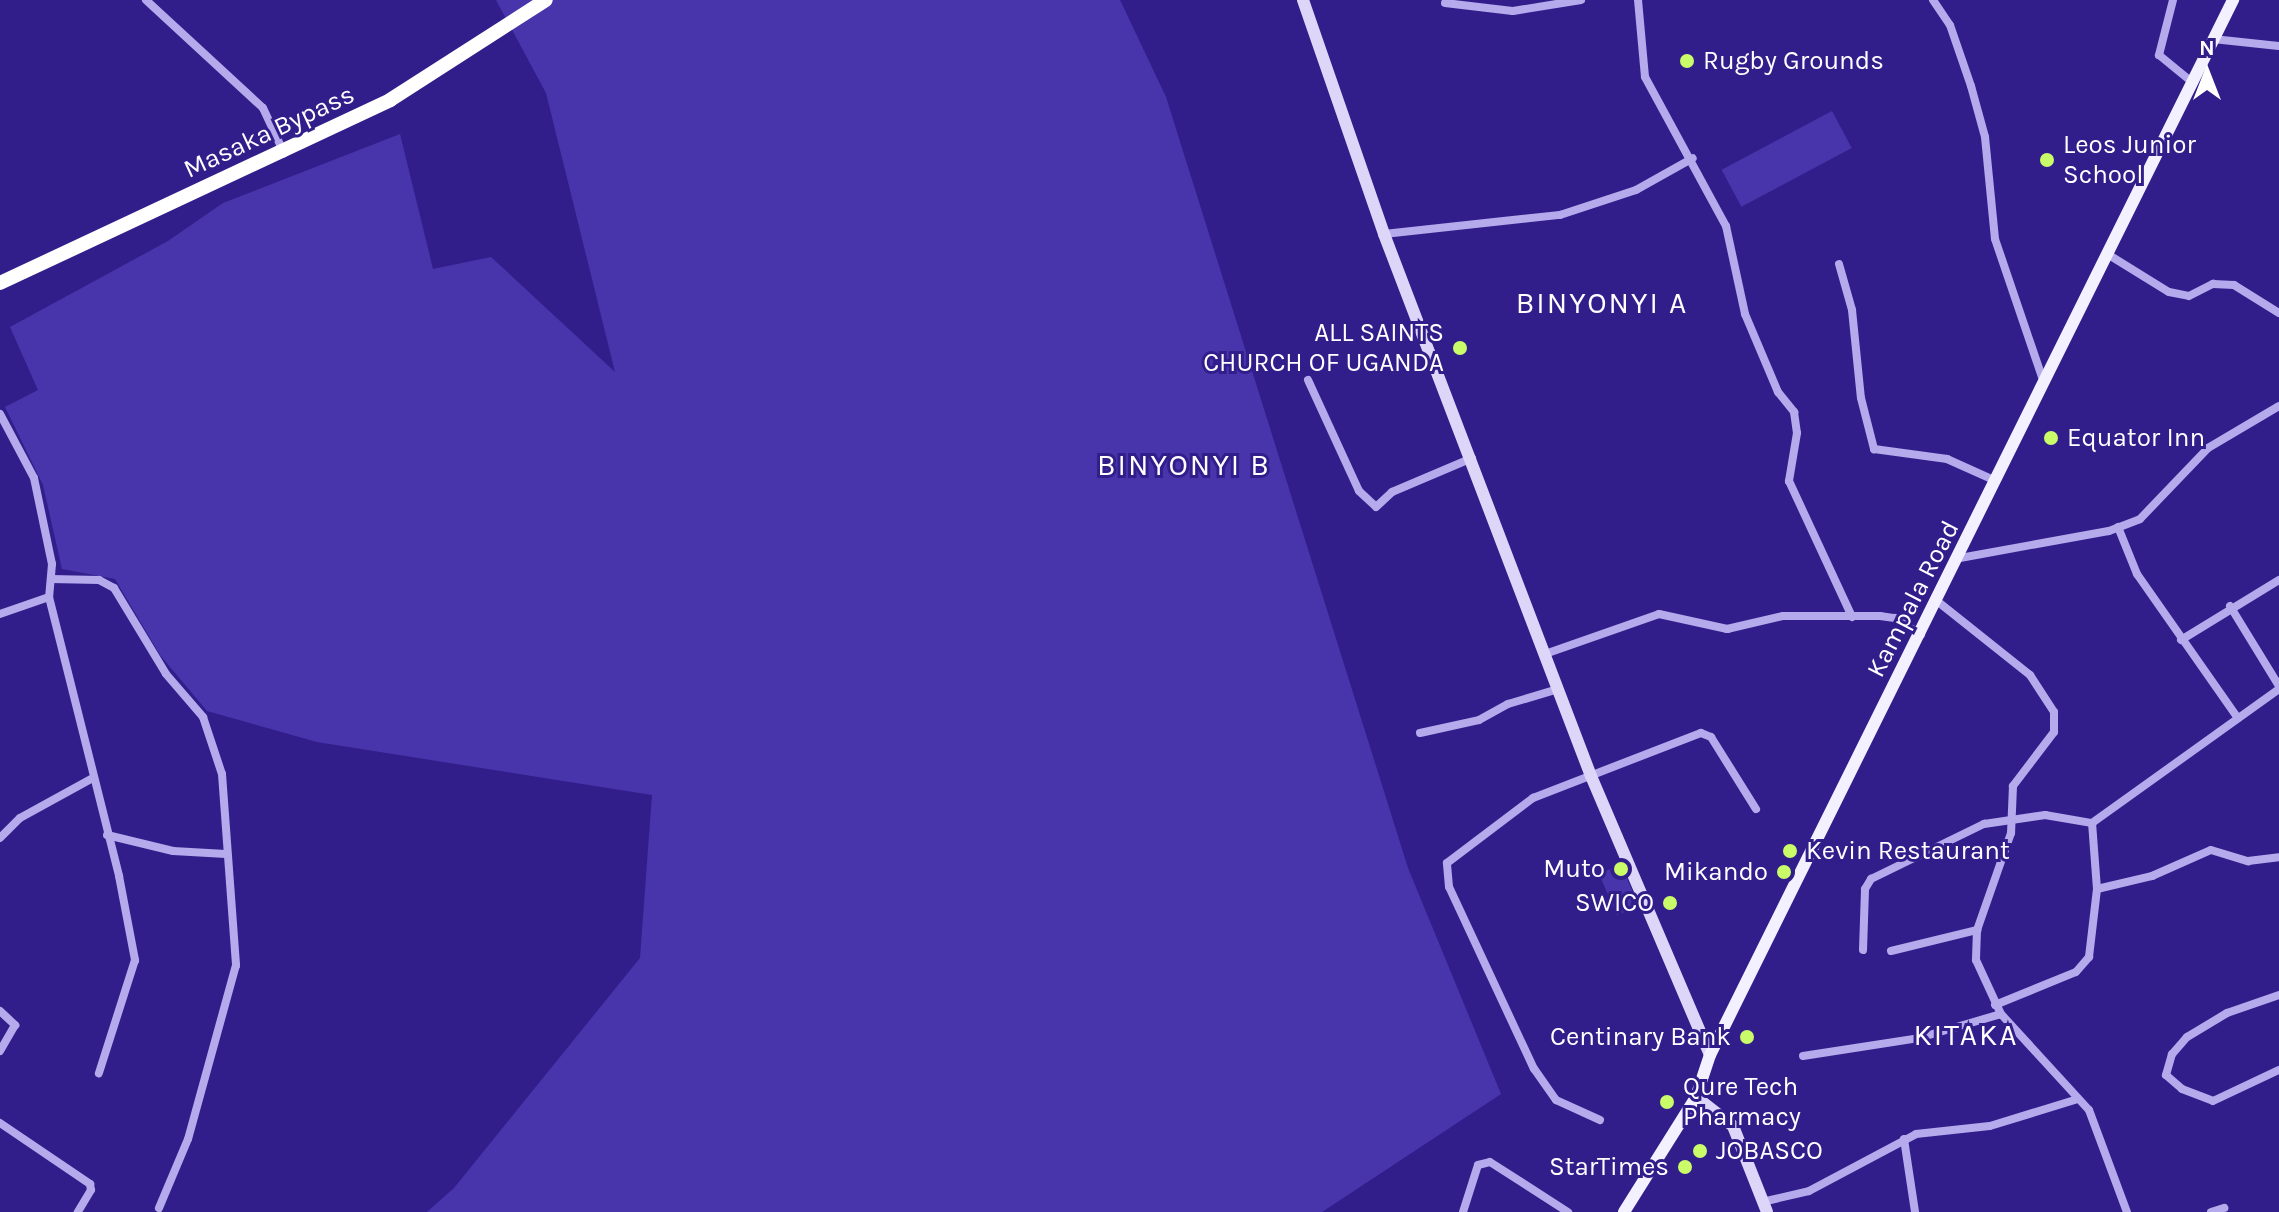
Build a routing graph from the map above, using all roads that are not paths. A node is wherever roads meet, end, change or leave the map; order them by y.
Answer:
1 (146, 0) edge
2 (546, 0) edge
3 (1303, 0) edge
4 (1581, 0) edge
5 (1638, 0) edge
6 (1933, 0) edge
7 (2173, 0) edge
8 (2233, 0) edge
9 (1445, 3) dead end
10 (2213, 39) junction
11 (2279, 46) edge
12 (2192, 82) junction
13 (284, 154) junction
14 (1693, 158) junction
15 (1384, 234) junction
16 (2109, 255) junction
17 (1839, 264) dead end
18 (0, 283) edge
19 (2279, 313) edge
20 (1308, 380) dead end
21 (2044, 383) junction
22 (2279, 406) edge
23 (0, 414) edge
24 (1472, 458) junction
25 (1996, 481) junction
26 (2118, 527) junction
27 (1960, 558) junction
28 (51, 579) junction
29 (2279, 580) edge
30 (49, 597) junction
31 (1937, 601) junction
32 (2230, 606) junction
33 (0, 614) edge
34 (1852, 617) junction
35 (1921, 635) junction
36 (2181, 640) junction
37 (1545, 654) junction
38 (2279, 687) edge
39 (1558, 689) junction
40 (2238, 718) junction
41 (1420, 733) dead end
42 (1591, 776) junction
43 (91, 779) junction
44 (1756, 809) dead end
45 (2013, 818) junction
46 (2092, 823) junction
47 (107, 835) junction
48 (0, 838) edge
49 (226, 854) junction
50 (2279, 857) edge
51 (2097, 889) junction
52 (1977, 930) junction
53 (1863, 950) dead end
54 (1891, 951) dead end
55 (2279, 995) edge
56 (1995, 1005) junction
57 (0, 1011) edge
58 (2001, 1014) junction
59 (0, 1051) edge
60 (1710, 1055) junction
61 (1803, 1056) dead end
62 (2279, 1070) edge
63 (99, 1073) dead end
64 (1696, 1097) junction
65 (2078, 1099) junction
66 (1600, 1120) dead end
67 (0, 1123) edge
68 (1904, 1139) junction
69 (1764, 1207) edge
70 (159, 1208) dead end
71 (2224, 1208) dead end
72 (78, 1212) edge
73 (1463, 1212) edge
74 (1568, 1212) edge
75 (1624, 1212) edge
76 (1915, 1212) edge
77 (2127, 1212) edge
78 (2211, 1212) edge

1 - 13 street
2 - 13 highway, Masaka Bypass
3 - 15 main road
4 - 9 street
5 - 14 street
6 - 21 street
7 - 12 street
8 - 10 main road, Kampala Road
10 - 11 street
10 - 12 main road, Kampala Road
12 - 16 main road, Kampala Road
13 - 18 highway, Masaka Bypass
14 - 15 street
14 - 34 street
15 - 24 main road
16 - 19 street
16 - 21 main road, Kampala Road
17 - 25 street
20 - 24 street
21 - 25 main road, Kampala Road
22 - 26 street
23 - 28 street
24 - 37 main road
25 - 27 main road, Kampala Road
26 - 27 street
26 - 36 street
27 - 31 main road, Kampala Road
28 - 30 street
28 - 49 street
29 - 32 street
30 - 33 street
30 - 43 street
31 - 35 main road, Kampala Road
31 - 45 street
32 - 36 street
32 - 38 street
34 - 35 street
34 - 37 street
35 - 60 main road, Kampala Road
36 - 40 street
37 - 39 main road
38 - 40 street
39 - 41 street
39 - 42 main road
40 - 46 street
42 - 44 street
42 - 60 main road
42 - 66 street
43 - 47 street
43 - 48 street
45 - 46 street
45 - 52 street
45 - 53 street
46 - 51 street
47 - 49 street
47 - 63 street
49 - 70 street
50 - 51 street
51 - 56 street
52 - 54 street
52 - 56 street
55 - 62 street
56 - 58 street
57 - 59 street
58 - 61 street
58 - 65 street
60 - 64 main road, Kampala Road
64 - 69 main road
64 - 75 main road, Kampala Road
65 - 68 street
65 - 77 street
67 - 72 street
68 - 69 street
68 - 76 street
71 - 78 street
73 - 74 street

